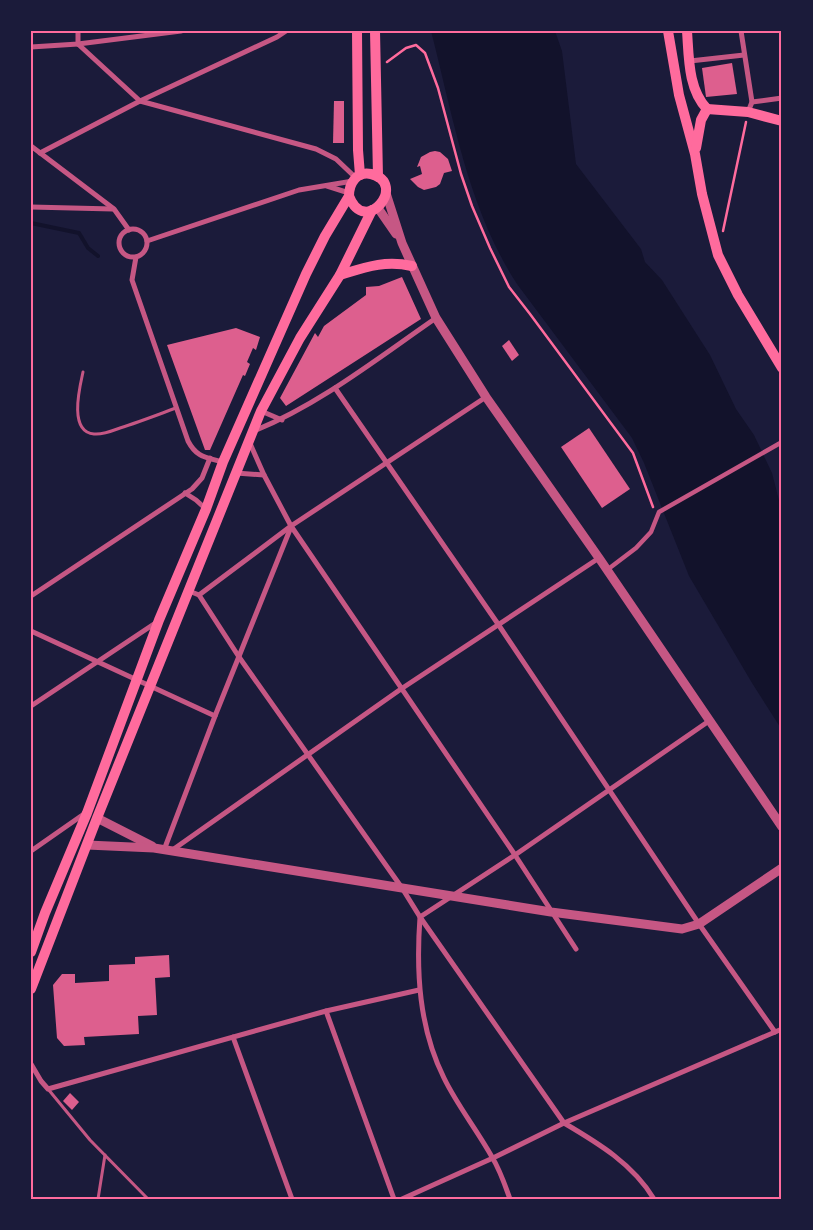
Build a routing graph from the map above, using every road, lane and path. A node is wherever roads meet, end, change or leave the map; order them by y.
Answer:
1 (78, 31) edge
2 (181, 31) edge
3 (286, 31) edge
4 (357, 31) edge
5 (668, 31) edge
6 (687, 31) edge
7 (741, 31) edge
8 (376, 33) edge
9 (78, 44) junction
10 (31, 47) edge
11 (744, 55) junction
12 (690, 61) junction
13 (375, 63) junction
14 (782, 98) edge
15 (140, 101) junction
16 (752, 102) junction
17 (707, 109) junction
18 (748, 112) junction
19 (782, 121) edge
20 (31, 146) edge
21 (40, 153) junction
22 (695, 154) junction
23 (378, 177) junction
24 (357, 178) junction
25 (324, 185) junction
26 (386, 193) junction
27 (349, 194) junction
28 (31, 207) edge
29 (114, 209) junction
30 (375, 209) junction
31 (129, 230) junction
32 (722, 237) dead end
33 (147, 241) junction
34 (402, 243) junction
35 (136, 257) junction
36 (412, 266) junction
37 (340, 275) junction
38 (436, 318) junction
39 (782, 368) edge
40 (83, 372) dead end
41 (335, 388) junction
42 (486, 396) junction
43 (176, 408) junction
44 (261, 411) junction
45 (282, 420) junction
46 (250, 436) junction
47 (782, 442) edge
48 (210, 458) junction
49 (223, 462) junction
50 (387, 462) junction
51 (236, 473) junction
52 (264, 475) junction
53 (185, 493) junction
54 (206, 509) junction
55 (657, 518) junction
56 (291, 526) junction
57 (600, 558) junction
58 (607, 570) junction
59 (188, 590) junction
60 (199, 595) junction
61 (31, 596) edge
62 (159, 620) junction
63 (498, 624) junction
64 (31, 631) edge
65 (239, 657) junction
66 (97, 662) junction
67 (138, 679) junction
68 (151, 686) junction
69 (401, 689) junction
70 (31, 706) edge
71 (215, 716) junction
72 (709, 721) junction
73 (306, 754) junction
74 (609, 789) junction
75 (87, 813) junction
76 (98, 818) junction
77 (782, 828) edge
78 (87, 845) junction
79 (163, 849) junction
80 (31, 851) edge
81 (515, 855) junction
82 (782, 868) edge
83 (402, 888) junction
84 (453, 895) junction
85 (551, 912) junction
86 (420, 917) junction
87 (699, 924) junction
88 (576, 949) dead end
89 (31, 952) edge
90 (31, 989) edge
91 (419, 990) junction
92 (326, 1011) junction
93 (782, 1029) edge
94 (774, 1032) junction
95 (234, 1037) junction
96 (31, 1064) edge
97 (31, 1078) edge
98 (41, 1081) junction
99 (48, 1089) junction
100 (564, 1123) junction
101 (105, 1154) junction
102 (493, 1158) junction
103 (98, 1199) edge
104 (148, 1199) edge
105 (292, 1199) edge
106 (394, 1199) edge
107 (402, 1199) edge
108 (510, 1199) edge
109 (654, 1199) edge

1 - 9 street
2 - 9 street
3 - 15 street
4 - 24 main road
5 - 22 main road
6 - 12 main road
7 - 11 street
8 - 13 main road
9 - 10 street
9 - 15 street
11 - 12 street
11 - 16 street
12 - 17 main road
13 - 23 main road
13 - 55 path
14 - 16 street
15 - 21 street
15 - 24 street
16 - 18 street
17 - 18 main road
17 - 22 main road
18 - 19 main road
18 - 32 path
20 - 21 street
21 - 29 street
22 - 39 main road
23 - 24 main road
23 - 26 main road
24 - 25 street
24 - 27 main road
25 - 27 street
25 - 33 street
26 - 30 main road
26 - 34 street
27 - 30 main road
27 - 49 main road
28 - 29 street
29 - 31 street
30 - 34 street
30 - 37 main road
31 - 33 street
31 - 35 street
33 - 35 street
34 - 36 street
35 - 43 street
36 - 37 main road
36 - 38 street
37 - 44 main road
38 - 41 street
38 - 42 street
40 - 43 lane
41 - 45 street
41 - 50 street
42 - 50 street
42 - 57 street
43 - 48 street
44 - 45 street
44 - 46 main road
45 - 46 street
46 - 51 main road
46 - 52 street
47 - 55 street
48 - 49 street
48 - 53 street
49 - 54 main road
50 - 56 street
50 - 63 street
51 - 52 street
51 - 59 main road
52 - 56 street
53 - 54 street
53 - 61 street
54 - 62 main road
55 - 58 street
56 - 60 street
56 - 65 street
56 - 69 street
57 - 58 street
57 - 63 street
58 - 72 street
59 - 60 street
59 - 68 main road
60 - 65 street
62 - 66 street
62 - 67 main road
63 - 69 street
63 - 74 street
64 - 66 street
65 - 71 street
65 - 73 street
66 - 67 street
66 - 70 street
67 - 68 street
67 - 75 main road
68 - 71 street
68 - 76 main road
69 - 73 street
69 - 81 street
71 - 79 street
72 - 74 street
72 - 77 street
73 - 79 street
73 - 83 street
74 - 81 street
74 - 87 street
75 - 80 street
75 - 89 main road
76 - 78 main road
76 - 79 street
78 - 79 street
78 - 90 main road
79 - 83 street
81 - 84 street
81 - 85 street
82 - 87 street
83 - 84 street
83 - 86 street
84 - 85 street
84 - 86 street
85 - 87 street
85 - 88 street
86 - 91 street
86 - 100 street
87 - 94 street
91 - 92 street
91 - 102 street
92 - 95 street
92 - 106 street
93 - 94 street
94 - 100 street
95 - 99 street
95 - 105 street
96 - 98 street
97 - 98 street
98 - 99 street
99 - 101 lane
100 - 102 street
100 - 109 street
101 - 103 lane
101 - 104 lane
102 - 107 street
102 - 108 street

